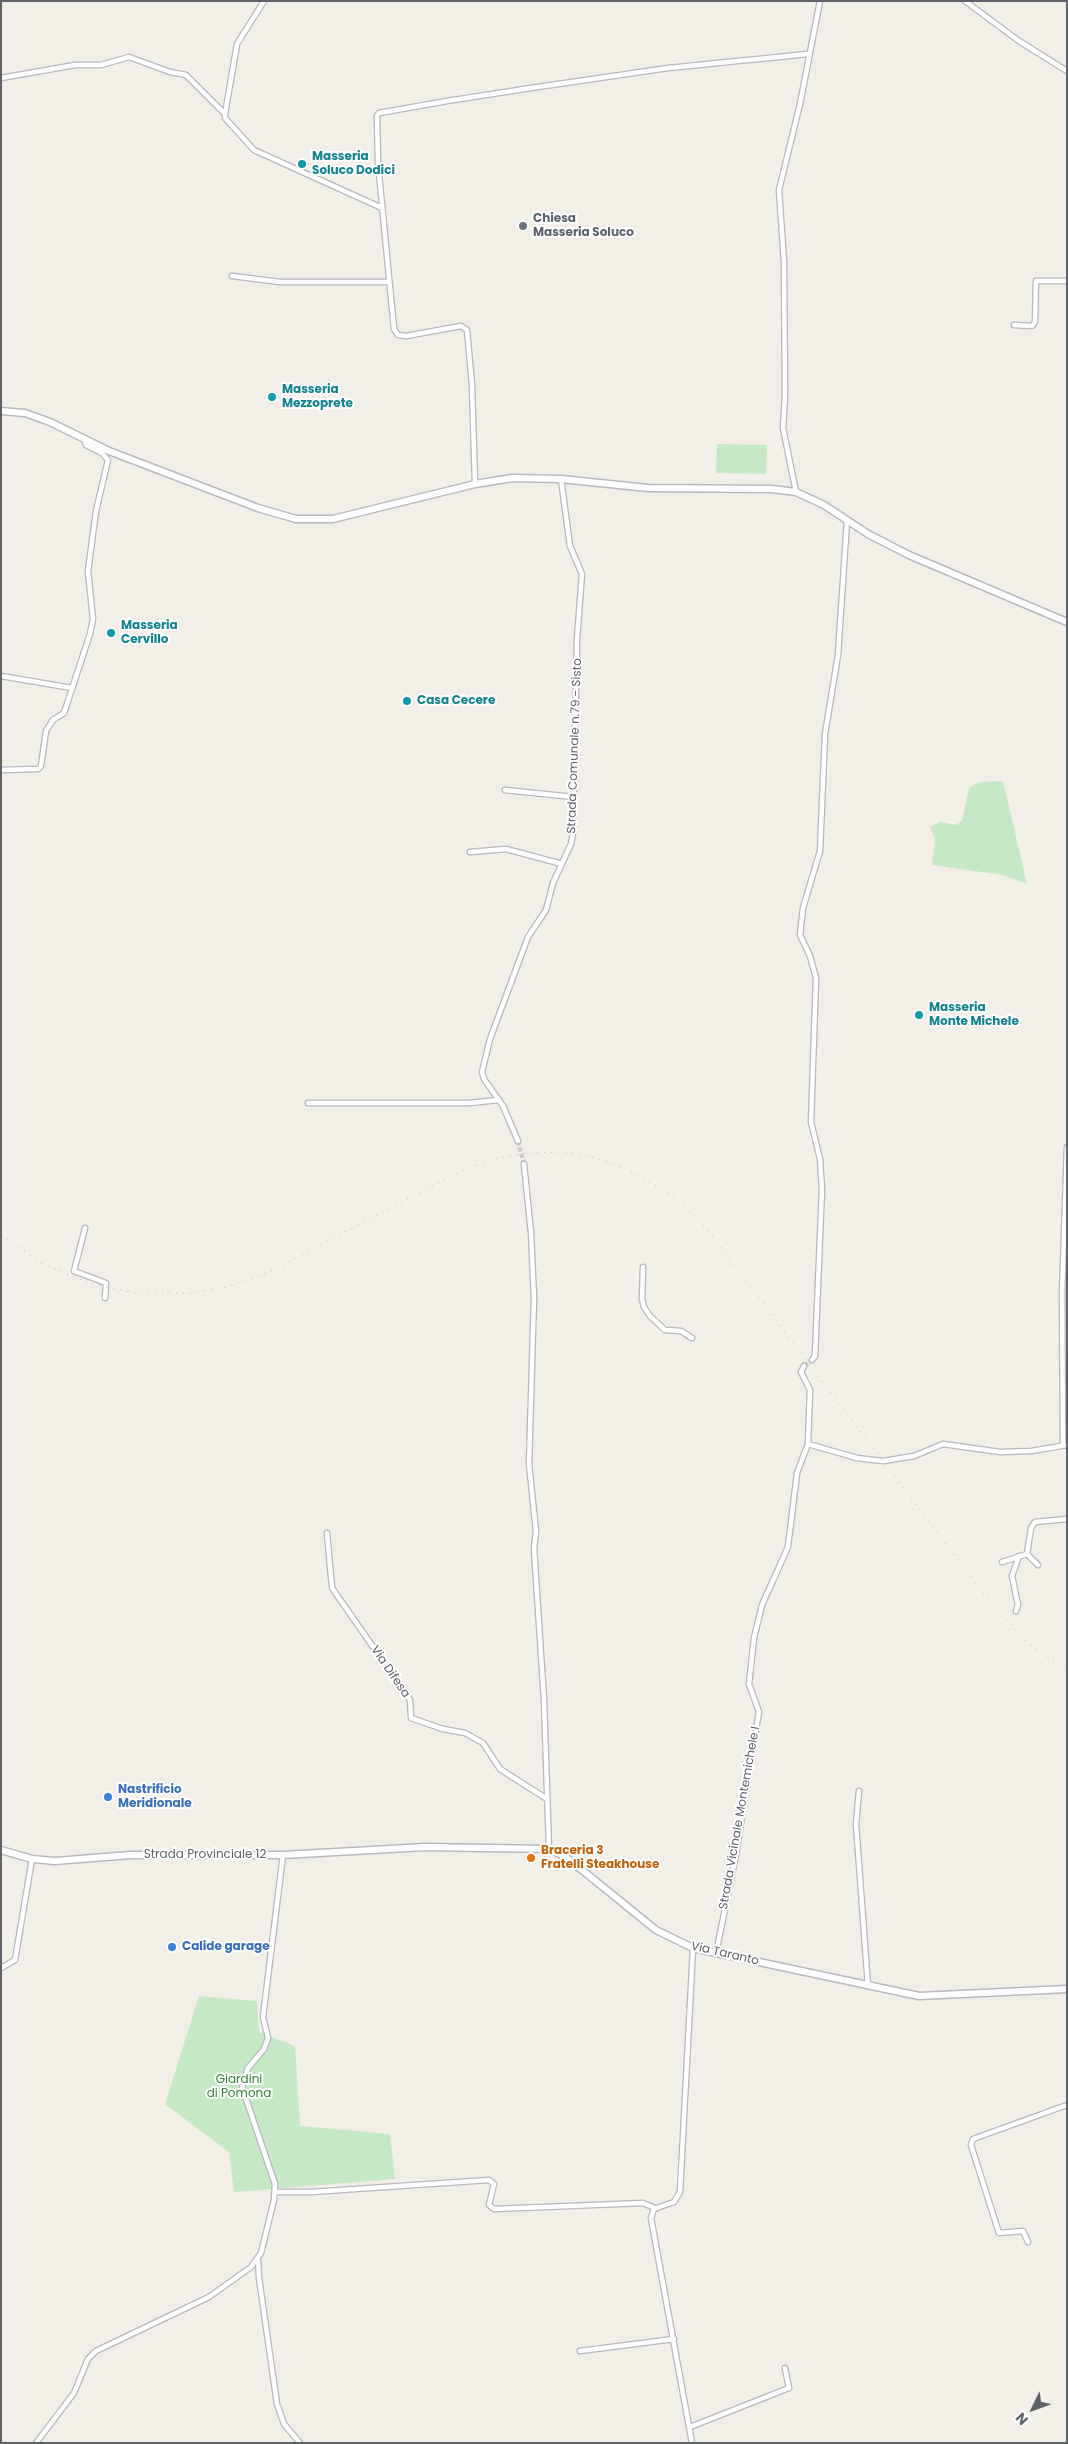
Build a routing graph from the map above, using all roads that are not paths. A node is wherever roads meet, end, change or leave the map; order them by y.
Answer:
1 (264, 1) edge
2 (820, 1) edge
3 (965, 1) edge
4 (808, 54) junction
5 (1067, 71) edge
6 (1, 78) edge
7 (225, 114) junction
8 (382, 208) junction
9 (232, 276) dead end
10 (1067, 281) edge
11 (389, 282) junction
12 (1014, 324) dead end
13 (1, 411) edge
14 (85, 441) junction
15 (561, 479) junction
16 (475, 484) junction
17 (796, 492) junction
18 (847, 520) junction
19 (1067, 622) edge
20 (1, 676) edge
21 (72, 688) junction
22 (1, 770) edge
23 (505, 790) dead end
24 (574, 797) junction
25 (470, 852) dead end
26 (562, 864) junction
27 (499, 1100) junction
28 (308, 1103) dead end
29 (518, 1141) tunnel mouth
30 (1067, 1147) edge
31 (524, 1164) tunnel mouth
32 (84, 1228) dead end
33 (643, 1267) dead end
34 (105, 1298) dead end
35 (692, 1338) dead end
36 (812, 1360) tunnel mouth
37 (804, 1366) dead end
38 (808, 1444) junction
39 (1065, 1445) edge
40 (1067, 1519) edge
41 (327, 1533) dead end
42 (1027, 1554) junction
43 (1019, 1556) junction
44 (1002, 1562) dead end
45 (1038, 1565) dead end
46 (1016, 1611) dead end
47 (859, 1791) dead end
48 (547, 1799) junction
49 (410, 1848) joint
50 (549, 1849) junction
51 (1, 1850) edge
52 (283, 1855) junction
53 (32, 1859) junction
54 (693, 1948) junction
55 (716, 1953) junction
56 (1, 1968) edge
57 (868, 1986) junction
58 (1067, 1988) edge
59 (1067, 2105) edge
60 (276, 2192) junction
61 (655, 2208) junction
62 (1028, 2242) dead end
63 (258, 2259) junction
64 (674, 2339) junction
65 (580, 2351) dead end
66 (785, 2368) dead end
67 (690, 2427) junction
68 (36, 2443) edge
69 (300, 2443) edge
70 (692, 2443) edge

1 - 7 street
2 - 4 street
3 - 5 street
4 - 8 street
4 - 17 street
6 - 7 street
7 - 8 street
8 - 11 street
9 - 11 street
10 - 12 street
11 - 16 street
13 - 14 main road
14 - 16 main road
14 - 21 street
15 - 16 main road
15 - 17 main road
15 - 24 street, Strada Comunale n.79 - Sisto
17 - 18 main road
18 - 19 main road
18 - 36 street
20 - 21 street
21 - 22 street
23 - 24 street
24 - 26 street, Strada Comunale n.79 - Sisto
25 - 26 street
26 - 27 street, Strada Comunale n.79 - Sisto
27 - 28 street
27 - 29 street, Strada Comunale n.79 - Sisto
30 - 39 street
31 - 48 street
32 - 34 street
33 - 35 street
37 - 38 street, Strada Vicinale Montemichele I
38 - 39 street
38 - 55 street, Strada Vicinale Montemichele I
40 - 42 street
41 - 48 street, Via Difesa
42 - 43 street
42 - 45 street
43 - 44 street
43 - 46 street
47 - 57 street
48 - 50 street
49 - 50 main road, Via Taranto
49 - 52 main road, Strada Provinciale 12
50 - 54 main road, Via Taranto
51 - 53 main road, Strada Provinciale 12
52 - 53 main road, Strada Provinciale 12
52 - 60 street
53 - 56 street
54 - 55 main road, Via Taranto
54 - 61 street
55 - 57 main road, Via Taranto
57 - 58 main road, Via Taranto
59 - 62 street
60 - 61 street
60 - 63 street
61 - 64 street
63 - 68 street
63 - 69 street
64 - 65 street
64 - 67 street
66 - 67 street
67 - 70 street

